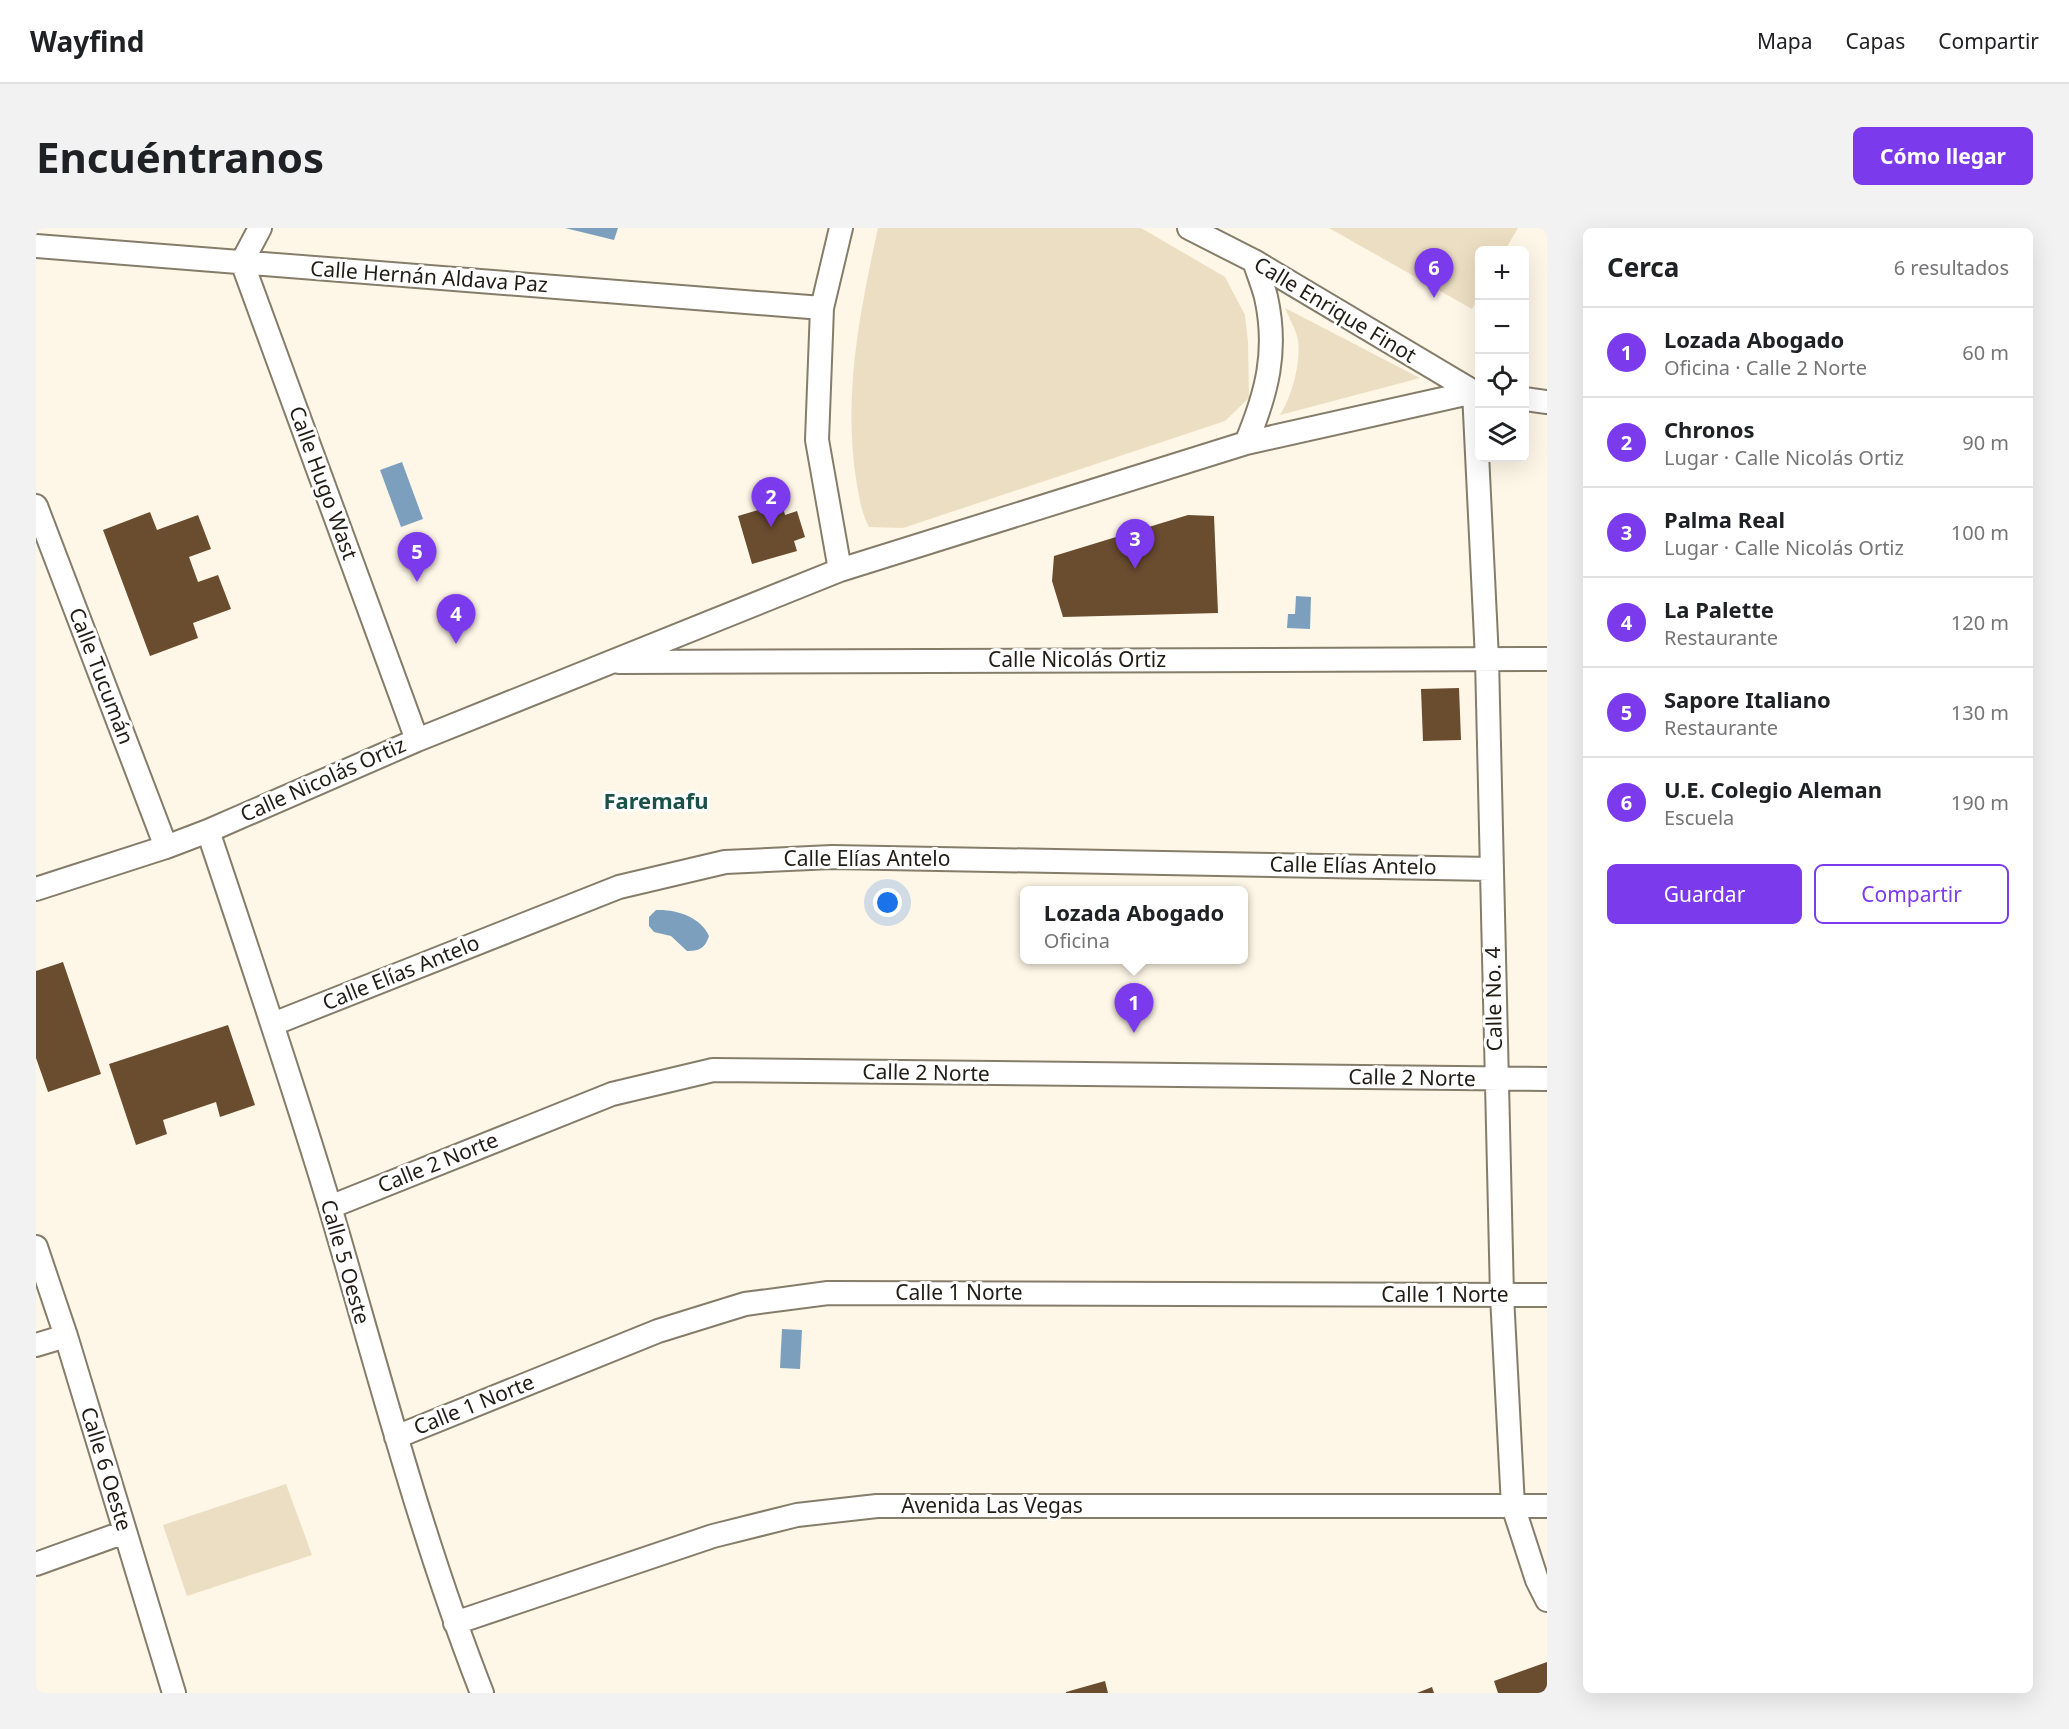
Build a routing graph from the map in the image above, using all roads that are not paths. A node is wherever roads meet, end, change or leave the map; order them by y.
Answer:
1 (260, 228) edge
2 (841, 228) edge
3 (1189, 228) edge
4 (36, 246) edge
5 (1254, 261) junction
6 (242, 262) junction
7 (822, 308) junction
8 (1475, 391) edge
9 (1475, 392) edge
10 (1529, 400) edge
11 (1547, 402) edge
12 (1478, 408) edge
13 (1246, 442) junction
14 (36, 506) edge
15 (840, 570) junction
16 (1487, 659) junction
17 (1547, 659) edge
18 (606, 662) junction
19 (417, 740) junction
20 (208, 831) junction
21 (166, 847) junction
22 (1491, 869) junction
23 (36, 889) edge
24 (273, 1024) junction
25 (1496, 1079) junction
26 (1547, 1079) edge
27 (330, 1207) junction
28 (36, 1246) edge
29 (1547, 1295) edge
30 (1502, 1296) junction
31 (66, 1336) junction
32 (36, 1345) edge
33 (396, 1437) junction
34 (1513, 1506) junction
35 (1547, 1506) edge
36 (125, 1532) junction
37 (36, 1564) edge
38 (1547, 1600) edge
39 (455, 1623) junction
40 (174, 1693) edge
41 (482, 1693) edge

1 - 6 street
2 - 7 street
3 - 5 street, Calle Enrique Finot
4 - 6 street, Calle Hernán Aldava Paz
5 - 8 street, Calle Enrique Finot
5 - 13 street
6 - 7 street, Calle Hernán Aldava Paz
6 - 19 street, Calle Hugo Wast
7 - 15 street
9 - 13 street, Calle Nicolás Ortiz
10 - 11 street
12 - 16 street, Calle No. 4
13 - 15 street, Calle Nicolás Ortiz
14 - 21 street, Calle Tucumán
15 - 18 street, Calle Nicolás Ortiz
16 - 17 street, Calle Nicolás Ortiz
16 - 18 street, Calle Nicolás Ortiz
16 - 22 street, Calle No. 4
18 - 19 street, Calle Nicolás Ortiz
19 - 20 street, Calle Nicolás Ortiz
20 - 21 street, Calle Nicolás Ortiz
20 - 24 street, Calle 5 Oeste
21 - 23 street, Calle Nicolás Ortiz
22 - 24 street, Calle Elías Antelo
22 - 25 street, Calle No. 4
24 - 27 street, Calle 5 Oeste
25 - 26 street, Calle 2 Norte
25 - 27 street, Calle 2 Norte
25 - 30 street, Calle No. 4
27 - 33 street, Calle 5 Oeste
28 - 31 street, Calle 6 Oeste
29 - 30 street, Calle 1 Norte
30 - 33 street, Calle 1 Norte
30 - 34 street, Calle No. 4
31 - 32 street
31 - 36 street, Calle 6 Oeste
33 - 39 street, Calle 5 Oeste
34 - 35 street, Avenida Las Vegas
34 - 38 street, Calle No. 4
34 - 39 street, Avenida Las Vegas
36 - 37 street
36 - 40 street, Calle 6 Oeste
39 - 41 street, Calle 5 Oeste

